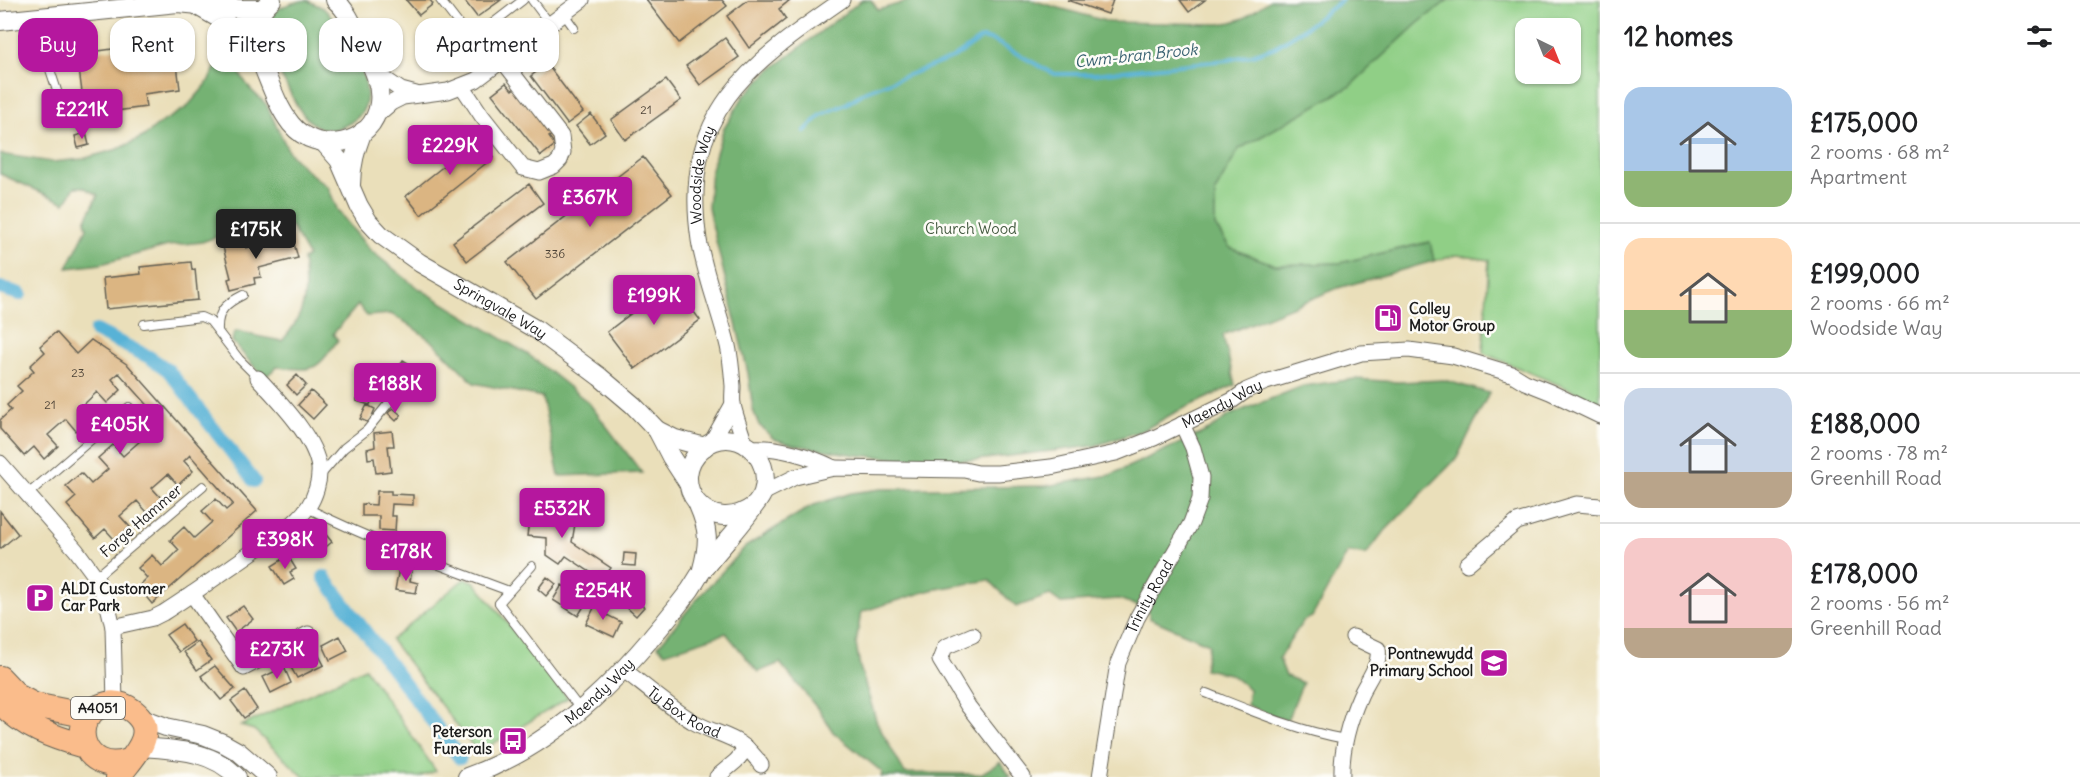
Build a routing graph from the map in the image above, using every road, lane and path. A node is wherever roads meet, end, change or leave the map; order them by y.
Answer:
1 (440, 0) edge
2 (523, 0) edge
3 (532, 0) edge
4 (582, 0) edge
5 (842, 0) edge
6 (338, 1) edge
7 (267, 4) edge
8 (195, 5) junction
9 (564, 14) junction
10 (33, 18) edge
11 (218, 18) edge
12 (259, 18) edge
13 (349, 18) edge
14 (546, 18) edge
15 (558, 18) edge
16 (18, 19) edge
17 (0, 21) edge
18 (574, 28) dead end
19 (51, 72) edge
20 (266, 72) edge
21 (374, 72) edge
22 (375, 72) edge
23 (487, 72) edge
24 (512, 72) edge
25 (462, 86) junction
26 (416, 94) junction
27 (377, 115) junction
28 (66, 118) dead end
29 (363, 131) junction
30 (324, 143) junction
31 (351, 186) junction
32 (243, 294) dead end
33 (144, 324) dead end
34 (218, 330) junction
35 (258, 378) joint
36 (400, 386) dead end
37 (733, 404) junction
38 (129, 406) dead end
39 (1600, 416) edge
40 (1182, 424) junction
41 (657, 430) junction
42 (708, 445) junction
43 (748, 446) junction
44 (0, 463) edge
45 (834, 468) junction
46 (319, 477) junction
47 (688, 483) junction
48 (203, 486) dead end
49 (27, 494) junction
50 (759, 499) junction
51 (699, 505) junction
52 (1600, 506) edge
53 (307, 508) junction
54 (1467, 564) dead end
55 (532, 566) dead end
56 (702, 571) junction
57 (96, 578) junction
58 (509, 591) junction
59 (192, 594) junction
60 (113, 627) junction
61 (308, 634) dead end
62 (973, 635) dead end
63 (1353, 637) dead end
64 (624, 670) junction
65 (0, 678) edge
66 (1206, 693) dead end
67 (0, 702) edge
68 (115, 703) junction
69 (581, 711) junction
70 (89, 716) junction
71 (139, 717) junction
72 (1345, 739) junction
73 (747, 748) junction
74 (90, 760) edge
75 (129, 762) edge
76 (761, 765) dead end
77 (237, 777) edge
78 (268, 777) edge
79 (467, 777) edge
80 (717, 777) edge
81 (1023, 777) edge
82 (1100, 777) edge
83 (1342, 777) edge

1 - 2 lane
3 - 14 lane
4 - 9 street
5 - 37 street, Woodside Way
6 - 13 street
7 - 8 street
7 - 12 street
8 - 10 street
8 - 11 street
9 - 15 street
9 - 18 lane
16 - 17 street
19 - 28 lane
20 - 30 street
21 - 27 street
22 - 26 street
23 - 25 street
24 - 25 street
25 - 26 street
26 - 27 street
27 - 29 street
29 - 30 street
29 - 31 street
30 - 31 street, Springvale Way
31 - 41 street, Springvale Way
32 - 34 lane
33 - 34 lane
34 - 35 lane
35 - 46 street
36 - 46 lane
37 - 42 street
37 - 43 street, Woodside Way
38 - 49 lane
39 - 40 street, Maendy Way
40 - 45 street, Maendy Way
40 - 82 street, Trinity Road
41 - 42 street, Springvale Way
41 - 47 street, Springvale Way
42 - 43 street, Maendy Way
42 - 47 street
43 - 45 street, Maendy Way
43 - 50 street
44 - 49 street
45 - 50 street, Maendy Way
46 - 53 street
47 - 51 street, Maendy Way
48 - 57 lane, Forge Hammer
49 - 57 street
50 - 51 street, Maendy Way
50 - 56 street, Maendy Way
51 - 56 street, Maendy Way
52 - 54 street
53 - 58 lane
53 - 59 street
55 - 58 lane
56 - 64 street, Maendy Way
57 - 60 street
58 - 69 lane
59 - 60 street
59 - 61 street
60 - 68 street
62 - 81 street
63 - 72 street
64 - 69 street, Maendy Way
64 - 73 street, Ty Box Road
65 - 70 main road, A4051
66 - 72 lane
67 - 74 main road, A4051
68 - 70 main road, A4051
68 - 71 main road, A4051
69 - 79 street, Maendy Way
70 - 74 main road, A4051
71 - 75 main road, A4051
71 - 78 street
72 - 83 street
73 - 76 street, Ty Box Road
73 - 80 street
74 - 75 main road, A4051
75 - 77 street

